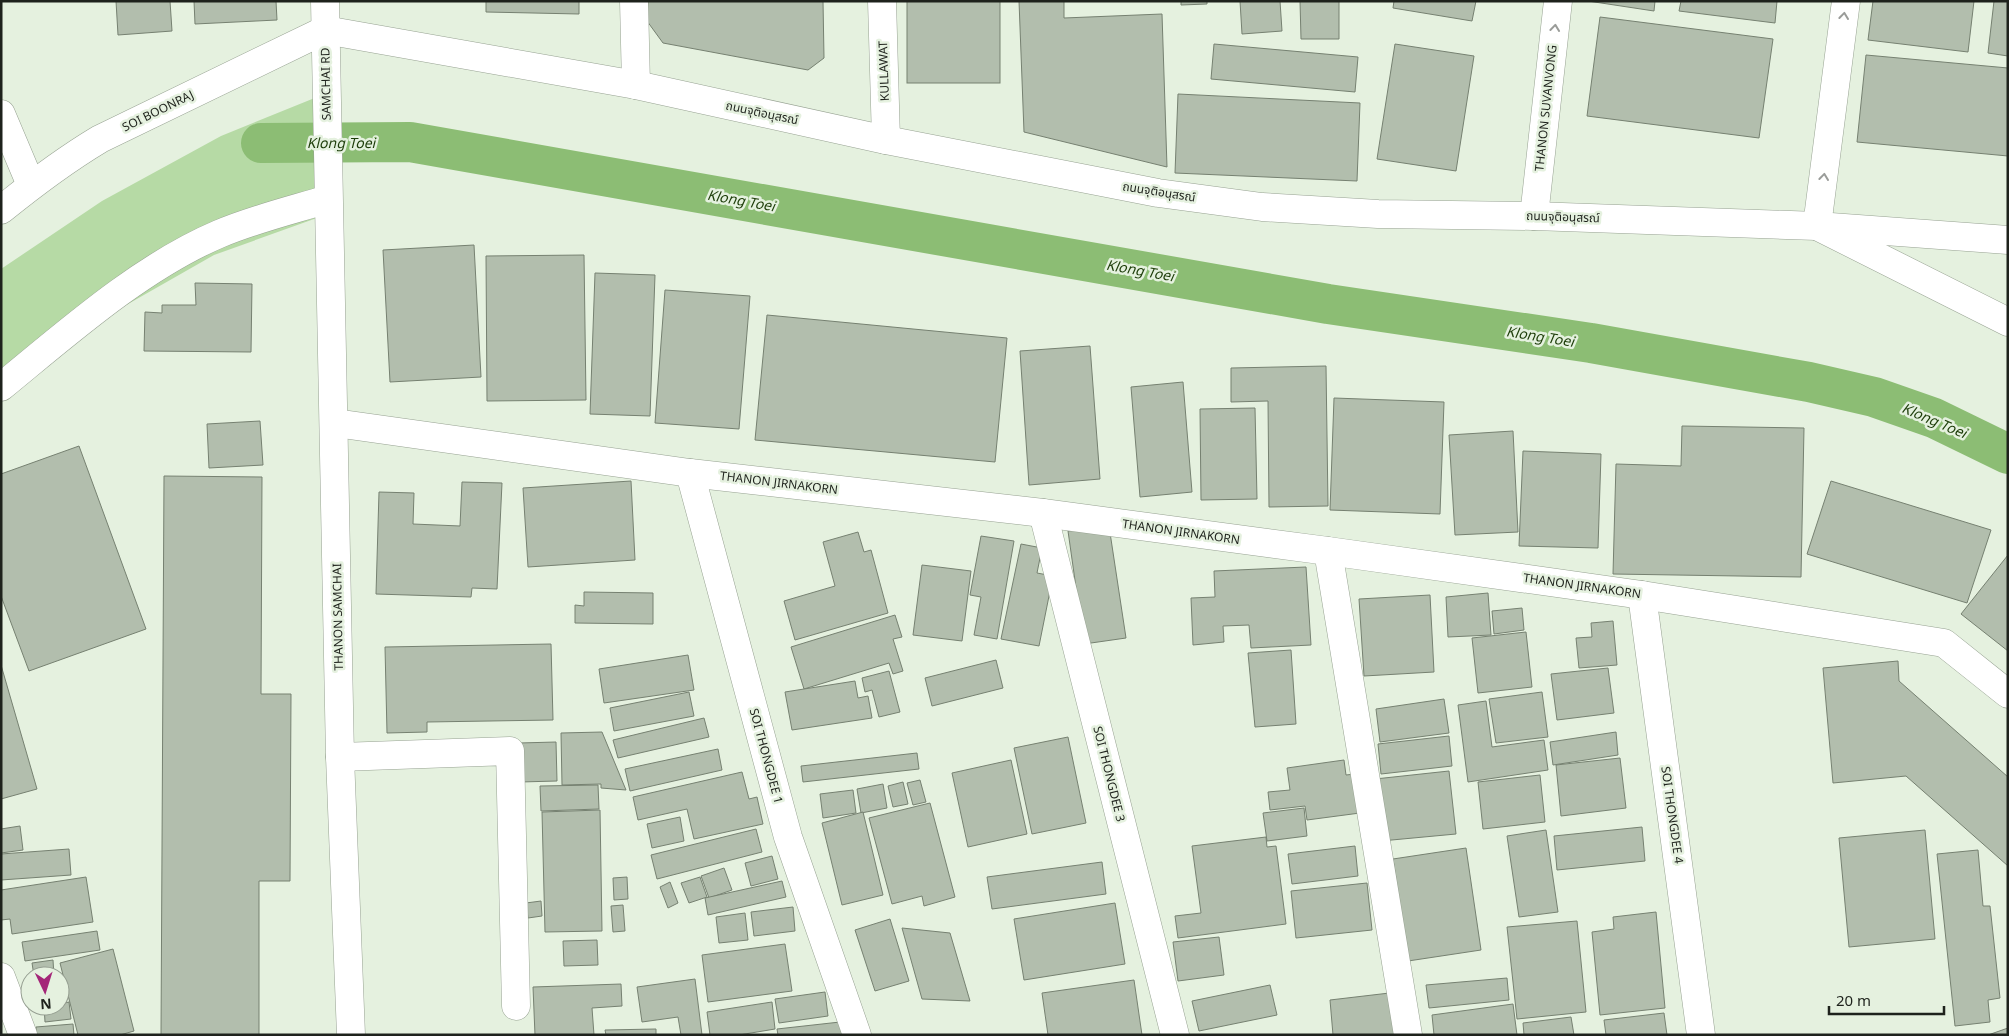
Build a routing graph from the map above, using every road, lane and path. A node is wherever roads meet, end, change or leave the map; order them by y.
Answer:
1 (325, 1) edge
2 (634, 1) edge
3 (882, 1) edge
4 (1558, 1) edge
5 (1846, 1) edge
6 (325, 30) junction
7 (636, 85) junction
8 (1, 114) edge
9 (886, 140) junction
10 (31, 185) junction
11 (328, 199) junction
12 (1, 210) edge
13 (1534, 216) junction
14 (1817, 226) junction
15 (2008, 240) edge
16 (2008, 322) edge
17 (1, 387) edge
18 (335, 423) junction
19 (690, 473) junction
20 (1043, 513) junction
21 (1328, 551) junction
22 (1642, 595) junction
23 (2008, 694) edge
24 (340, 757) junction
25 (1, 977) edge
26 (516, 1006) dead end
27 (23, 1035) edge
28 (351, 1035) edge
29 (857, 1035) edge
30 (1175, 1035) edge
31 (1408, 1035) edge
32 (1701, 1035) edge

1 - 6 street, SAMCHAI RD
2 - 7 street
3 - 9 street, KULLAWAT
13 -> 4 street, THANON SUVANVONG
14 -> 5 street
6 - 7 street, ถนนจุติอนุสรณ์
6 - 10 street, SOI BOONRAJ
6 - 11 street, SAMCHAI RD
7 - 9 street, ถนนจุติอนุสรณ์
8 - 10 street
9 - 13 street, ถนนจุติอนุสรณ์
10 - 12 street, SOI BOONRAJ
11 - 17 street
11 - 18 street, THANON SAMCHAI
13 - 14 street, ถนนจุติอนุสรณ์
14 - 15 street, ถนนจุติอนุสรณ์
14 - 16 street
18 - 19 street, THANON JIRNAKORN
18 - 24 street, THANON SAMCHAI
19 - 20 street, THANON JIRNAKORN
19 - 29 street, SOI THONGDEE 1
20 - 21 street, THANON JIRNAKORN
20 - 30 street, SOI THONGDEE 3
21 - 22 street, THANON JIRNAKORN
21 - 31 street
22 - 23 street, THANON JIRNAKORN
22 - 32 street, SOI THONGDEE 4
24 - 26 street
24 - 28 street, THANON SAMCHAI
25 - 27 street

